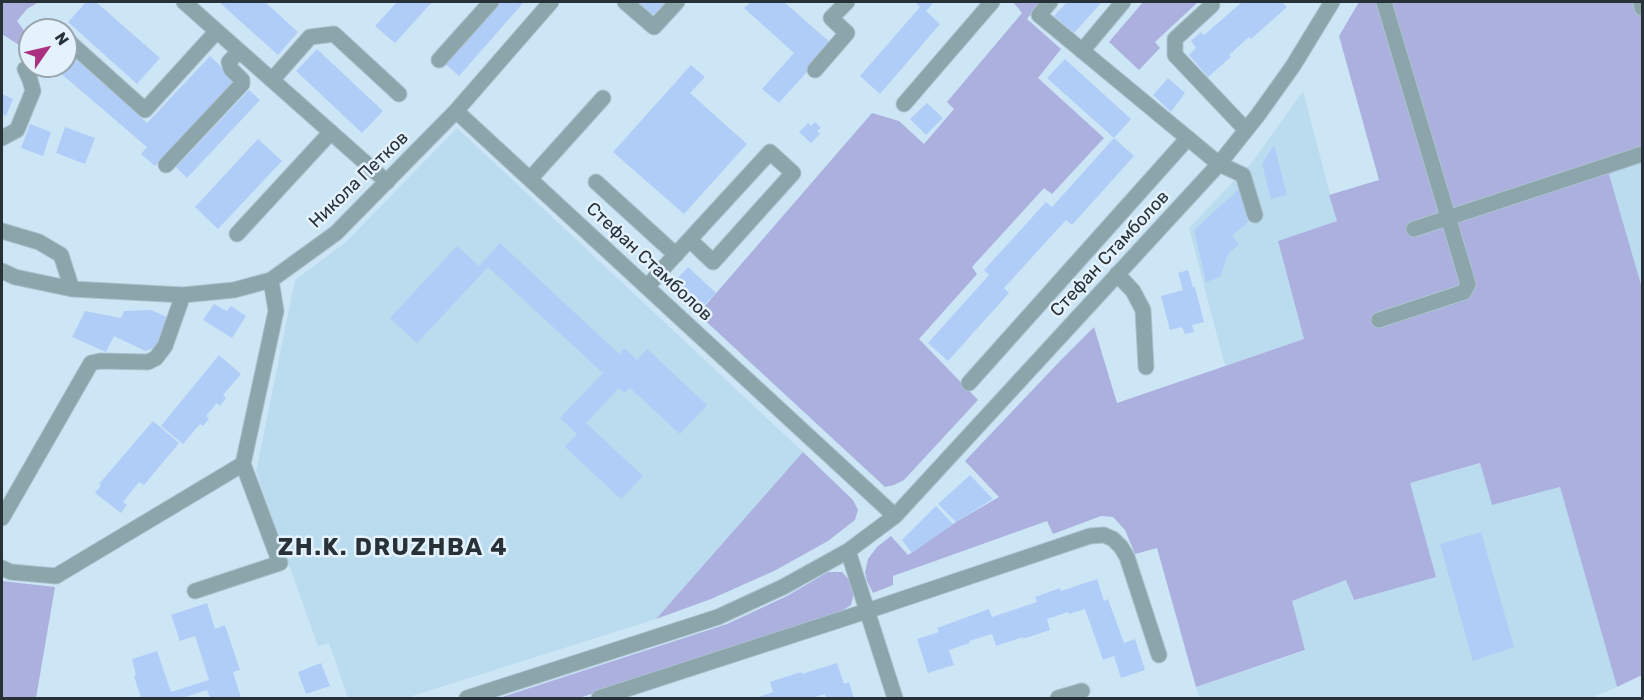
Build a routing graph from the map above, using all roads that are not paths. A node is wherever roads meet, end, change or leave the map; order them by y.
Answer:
1 (184, 2) edge
2 (491, 2) edge
3 (551, 2) edge
4 (625, 2) edge
5 (677, 2) edge
6 (847, 2) edge
7 (992, 2) edge
8 (1050, 2) edge
9 (1123, 2) edge
10 (1332, 2) edge
11 (1384, 2) edge
12 (1641, 2) edge
13 (1212, 5) dead end
14 (1642, 8) edge
15 (217, 31) junction
16 (78, 50) edge
17 (239, 51) junction
18 (1082, 51) junction
19 (439, 60) dead end
20 (815, 70) dead end
21 (29, 78) edge
22 (272, 80) junction
23 (399, 94) dead end
24 (603, 98) dead end
25 (904, 105) dead end
26 (456, 111) junction
27 (1246, 130) junction
28 (331, 132) junction
29 (2, 138) edge
30 (1188, 138) junction
31 (1642, 154) edge
32 (1219, 164) junction
33 (166, 165) dead end
34 (530, 179) junction
35 (387, 182) junction
36 (596, 182) dead end
37 (1255, 215) dead end
38 (1447, 218) junction
39 (1414, 229) dead end
40 (2, 231) edge
41 (237, 234) dead end
42 (690, 240) junction
43 (676, 255) junction
44 (2, 271) edge
45 (1117, 274) junction
46 (271, 280) junction
47 (647, 287) junction
48 (72, 289) junction
49 (183, 295) junction
50 (1379, 320) dead end
51 (1146, 367) dead end
52 (969, 382) dead end
53 (243, 464) junction
54 (895, 516) junction
55 (2, 518) edge
56 (848, 551) junction
57 (2, 568) edge
58 (195, 591) dead end
59 (867, 611) junction
60 (1160, 655) dead end
61 (1082, 691) dead end
62 (608, 697) edge
63 (467, 699) edge
64 (895, 699) edge
65 (1058, 699) edge

1 - 15 street
2 - 19 street
3 - 26 street, Никола Петков
4 - 5 street
6 - 20 street
7 - 25 street
8 - 18 street
9 - 18 street
10 - 27 street, Стефан Стамболов
11 - 38 street
12 - 14 street
13 - 27 street
15 - 16 street
15 - 17 street
17 - 22 street
17 - 33 street
18 - 30 street
21 - 29 street
22 - 23 street
22 - 28 street
24 - 34 street
26 - 34 street, Стефан Стамболов
26 - 35 street, Никола Петков
27 - 32 street, Стефан Стамболов
28 - 35 street
28 - 41 street
30 - 32 street
30 - 52 street
31 - 38 street
32 - 37 street
32 - 45 street, Стефан Стамболов
34 - 47 street, Стефан Стамболов
35 - 46 street, Никола Петков
36 - 43 street
38 - 39 street
38 - 50 street
40 - 48 street
42 - 42 street
42 - 43 street
43 - 47 street
44 - 48 street, Никола Петков
45 - 51 street
45 - 54 street, Стефан Стамболов
46 - 49 street, Никола Петков
46 - 53 street
47 - 54 street, Стефан Стамболов
48 - 49 street, Никола Петков
49 - 55 street
53 - 57 street
53 - 58 street
54 - 56 street, Стефан Стамболов
56 - 59 street
56 - 63 street, Стефан Стамболов
59 - 60 street
59 - 62 street
59 - 64 street
61 - 65 street

